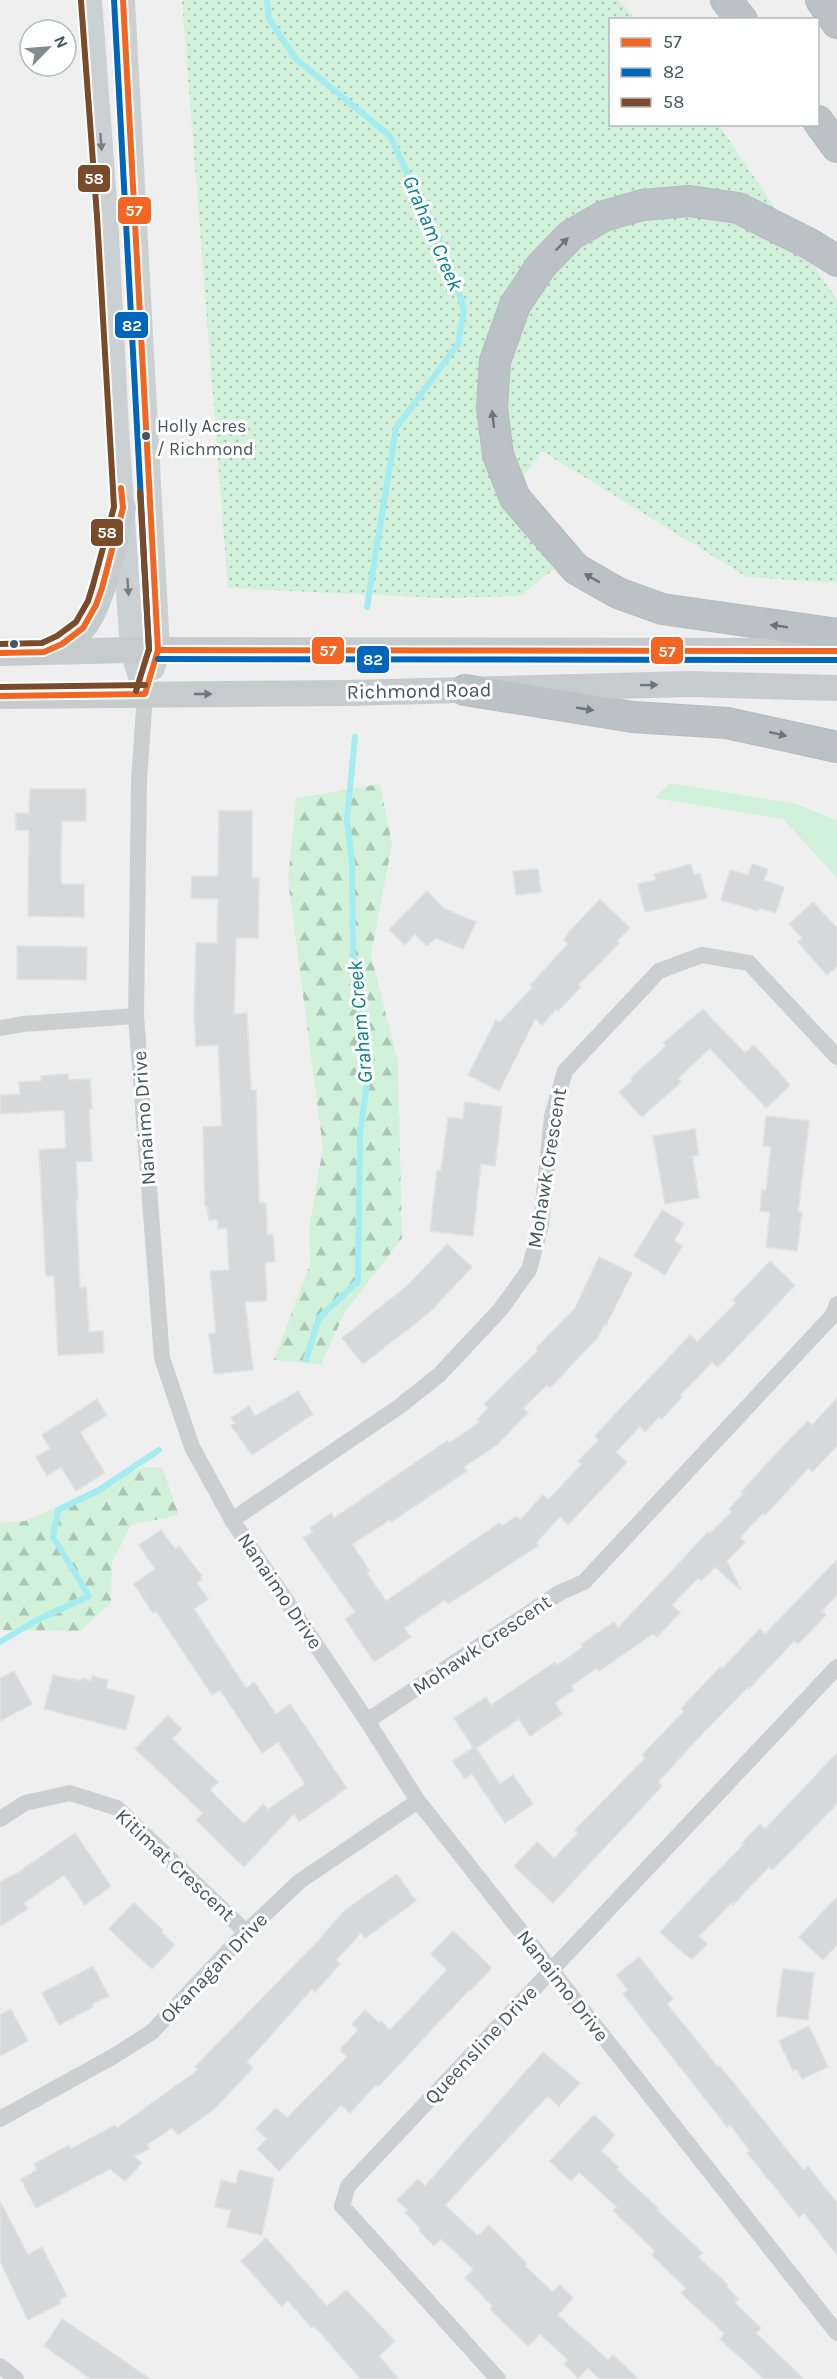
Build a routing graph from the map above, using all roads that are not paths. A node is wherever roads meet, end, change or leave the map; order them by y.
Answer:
1 (90, 0) edge
2 (123, 0) edge
3 (726, 0) edge
4 (821, 0) edge
5 (740, 18) edge
6 (837, 23) edge
7 (819, 122) edge
8 (837, 147) edge
9 (837, 261) edge
10 (123, 508) junction
11 (837, 634) edge
12 (132, 650) junction
13 (158, 650) junction
14 (837, 651) edge
15 (44, 652) junction
16 (0, 653) edge
17 (837, 688) edge
18 (465, 690) junction
19 (145, 694) junction
20 (0, 696) edge
21 (837, 747) edge
22 (136, 1016) junction
23 (0, 1028) edge
24 (837, 1057) edge
25 (837, 1304) edge
26 (232, 1520) junction
27 (837, 1667) edge
28 (367, 1721) junction
29 (418, 1801) junction
30 (0, 1819) edge
31 (246, 1932) junction
32 (551, 1970) junction
33 (0, 2119) edge
34 (837, 2333) edge
35 (0, 2366) edge
36 (16, 2379) edge
37 (498, 2379) edge

1 -> 10 main road
2 - 13 main road
3 - 5 highway
4 - 6 highway
7 - 8 highway
11 -> 9 highway
10 -> 12 main road
10 - 15 main road
12 - 13 main road, Richmond Road
12 - 15 main road, Richmond Road
12 - 19 main road
13 - 14 main road, Richmond Road
13 - 19 main road
15 - 16 main road, Richmond Road
18 -> 17 main road, Richmond Road
19 -> 18 main road, Richmond Road
18 -> 21 highway
19 - 20 main road, Richmond Road
19 - 22 street, Nanaimo Drive
22 - 23 street
22 - 26 street, Nanaimo Drive
24 - 26 street, Mohawk Crescent
25 - 28 street, Mohawk Crescent
26 - 28 street, Nanaimo Drive
27 - 32 street, Queensline Drive
28 - 29 street, Nanaimo Drive
29 - 31 street, Okanagan Drive
29 - 32 street, Nanaimo Drive
30 - 31 street, Kitimat Crescent
31 - 33 street, Okanagan Drive
32 - 34 street, Nanaimo Drive
32 - 37 street, Queensline Drive
35 - 36 street

